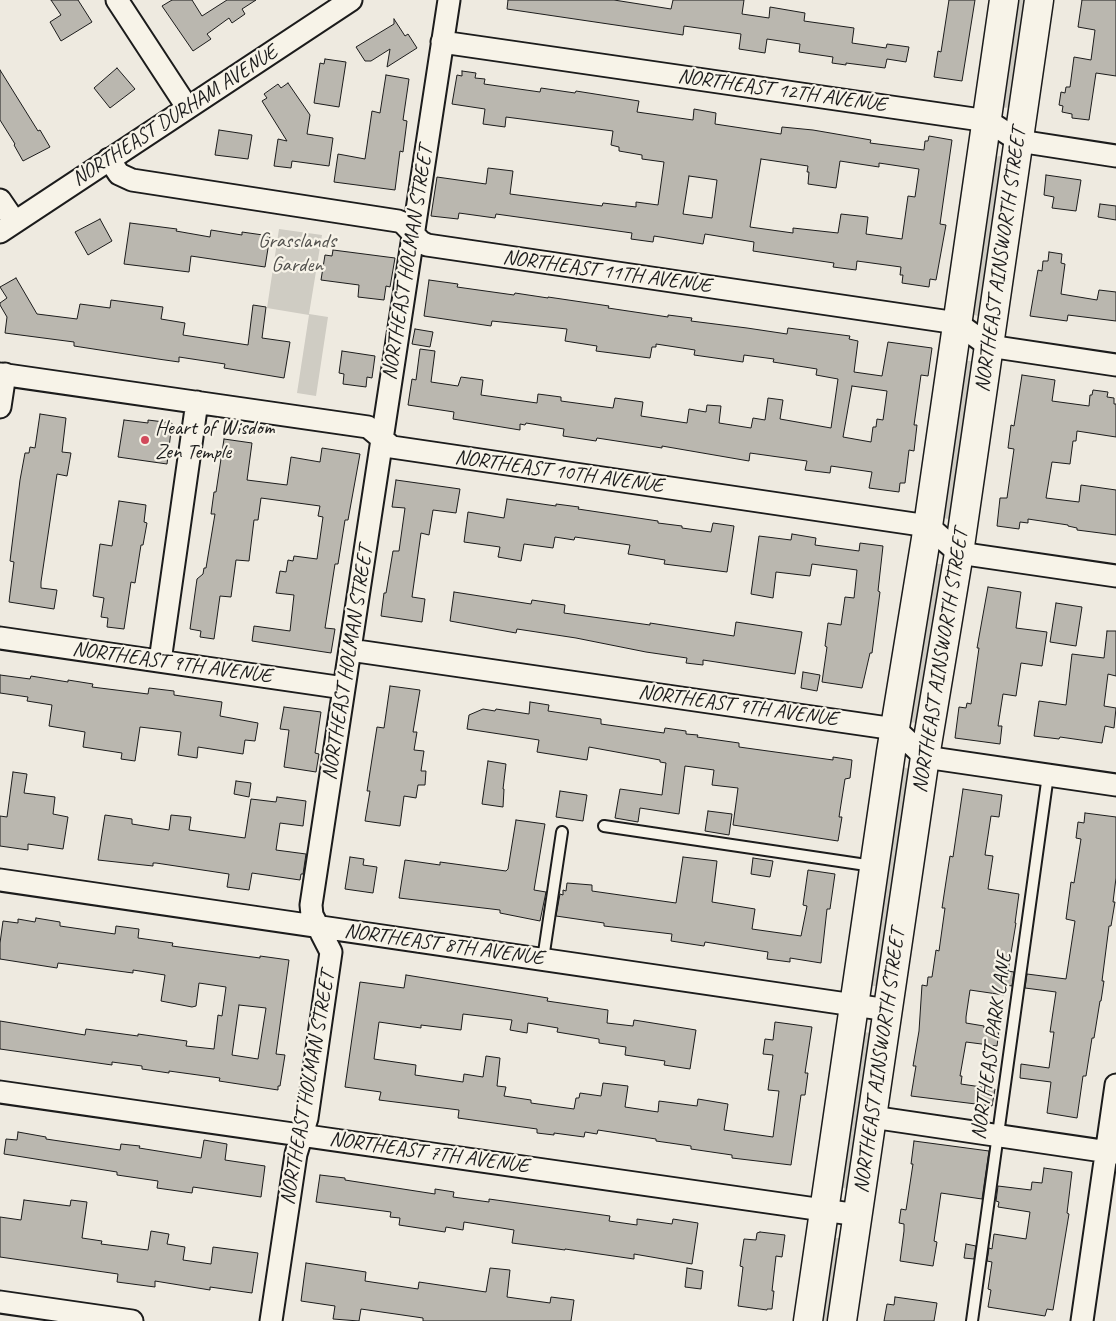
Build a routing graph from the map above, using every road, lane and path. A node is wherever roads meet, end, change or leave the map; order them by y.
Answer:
1 (117, 0) edge
2 (351, 0) edge
3 (449, 0) edge
4 (1004, 0) edge
5 (1038, 0) edge
6 (442, 42) junction
7 (187, 107) junction
8 (988, 121) junction
9 (1019, 141) junction
10 (1116, 156) edge
11 (109, 159) junction
12 (0, 200) edge
13 (7, 227) edge
14 (412, 234) junction
15 (957, 323) junction
16 (989, 346) junction
17 (1116, 365) edge
18 (2, 374) edge
19 (197, 402) junction
20 (0, 407) edge
21 (382, 439) junction
22 (928, 526) junction
23 (959, 553) junction
24 (1116, 576) edge
25 (0, 638) edge
26 (350, 650) junction
27 (160, 661) junction
28 (344, 688) junction
29 (895, 729) junction
30 (925, 757) junction
31 (1048, 775) junction
32 (1116, 785) edge
33 (604, 826) dead end
34 (562, 832) dead end
35 (874, 866) junction
36 (0, 880) edge
37 (319, 927) junction
38 (544, 960) junction
39 (854, 1005) junction
40 (888, 1010) junction
41 (1116, 1084) edge
42 (0, 1092) edge
43 (872, 1117) junction
44 (302, 1135) junction
45 (998, 1135) junction
46 (1111, 1153) edge
47 (824, 1210) junction
48 (858, 1215) junction
49 (0, 1302) edge
50 (132, 1321) edge
51 (270, 1321) edge
52 (808, 1321) edge
53 (842, 1321) edge
54 (972, 1321) edge
55 (1082, 1321) edge

1 - 7 street
2 - 7 street, NORTHEAST DURHAM AVENUE
3 - 6 street, NORTHEAST HOLMAN STREET
4 - 8 street, NORTHEAST AINSWORTH STREET
5 - 9 street, NORTHEAST AINSWORTH STREET
6 - 8 street, NORTHEAST 12TH AVENUE
6 - 14 street, NORTHEAST HOLMAN STREET
7 - 11 street, NORTHEAST DURHAM AVENUE
8 - 9 street, NORTHEAST 12TH AVENUE
8 - 15 street, NORTHEAST AINSWORTH STREET
9 - 10 street, NORTHEAST 12TH AVENUE
9 - 16 street, NORTHEAST AINSWORTH STREET
11 - 13 street, NORTHEAST DURHAM AVENUE
11 - 14 street, NORTHEAST 11TH AVENUE
12 - 13 street
14 - 15 street, NORTHEAST 11TH AVENUE
14 - 21 street, NORTHEAST HOLMAN STREET
15 - 16 street, NORTHEAST 11TH AVENUE
15 - 22 street, NORTHEAST AINSWORTH STREET
16 - 17 street, NORTHEAST 11TH AVENUE
16 - 23 street, NORTHEAST AINSWORTH STREET
18 - 19 street, NORTHEAST 10TH AVENUE
18 - 20 street
19 - 21 street, NORTHEAST 10TH AVENUE
19 - 27 street
21 - 22 street, NORTHEAST 10TH AVENUE
21 - 26 street, NORTHEAST HOLMAN STREET
22 - 23 street
22 - 29 street, NORTHEAST AINSWORTH STREET
23 - 24 street
23 - 30 street, NORTHEAST AINSWORTH STREET
25 - 27 street, NORTHEAST 9TH AVENUE
26 - 28 street, NORTHEAST HOLMAN STREET
26 - 29 street, NORTHEAST 9TH AVENUE
27 - 28 street, NORTHEAST 9TH AVENUE
28 - 37 street, NORTHEAST HOLMAN STREET
29 - 30 street
29 - 35 street, NORTHEAST AINSWORTH STREET
30 - 31 street
30 - 40 street, NORTHEAST AINSWORTH STREET
31 - 32 street
31 - 45 lane, NORTHEAST PARK LANE
33 - 35 lane
34 - 38 lane
35 - 39 street, NORTHEAST AINSWORTH STREET
36 - 37 street, NORTHEAST 8TH AVENUE
37 - 38 street, NORTHEAST 8TH AVENUE
37 - 44 street, NORTHEAST HOLMAN STREET
38 - 39 street, NORTHEAST 8TH AVENUE
39 - 40 street, NORTHEAST 8TH AVENUE
39 - 47 street, NORTHEAST AINSWORTH STREET
40 - 43 street, NORTHEAST AINSWORTH STREET
41 - 46 street
42 - 44 street, NORTHEAST 7TH AVENUE
43 - 45 street
43 - 48 street, NORTHEAST AINSWORTH STREET
44 - 47 street, NORTHEAST 7TH AVENUE
44 - 51 street, NORTHEAST HOLMAN STREET
45 - 46 street
45 - 54 lane, NORTHEAST PARK LANE
46 - 55 street
47 - 48 street, NORTHEAST 7TH AVENUE
47 - 52 street, NORTHEAST AINSWORTH STREET
48 - 53 street, NORTHEAST AINSWORTH STREET
49 - 50 street

